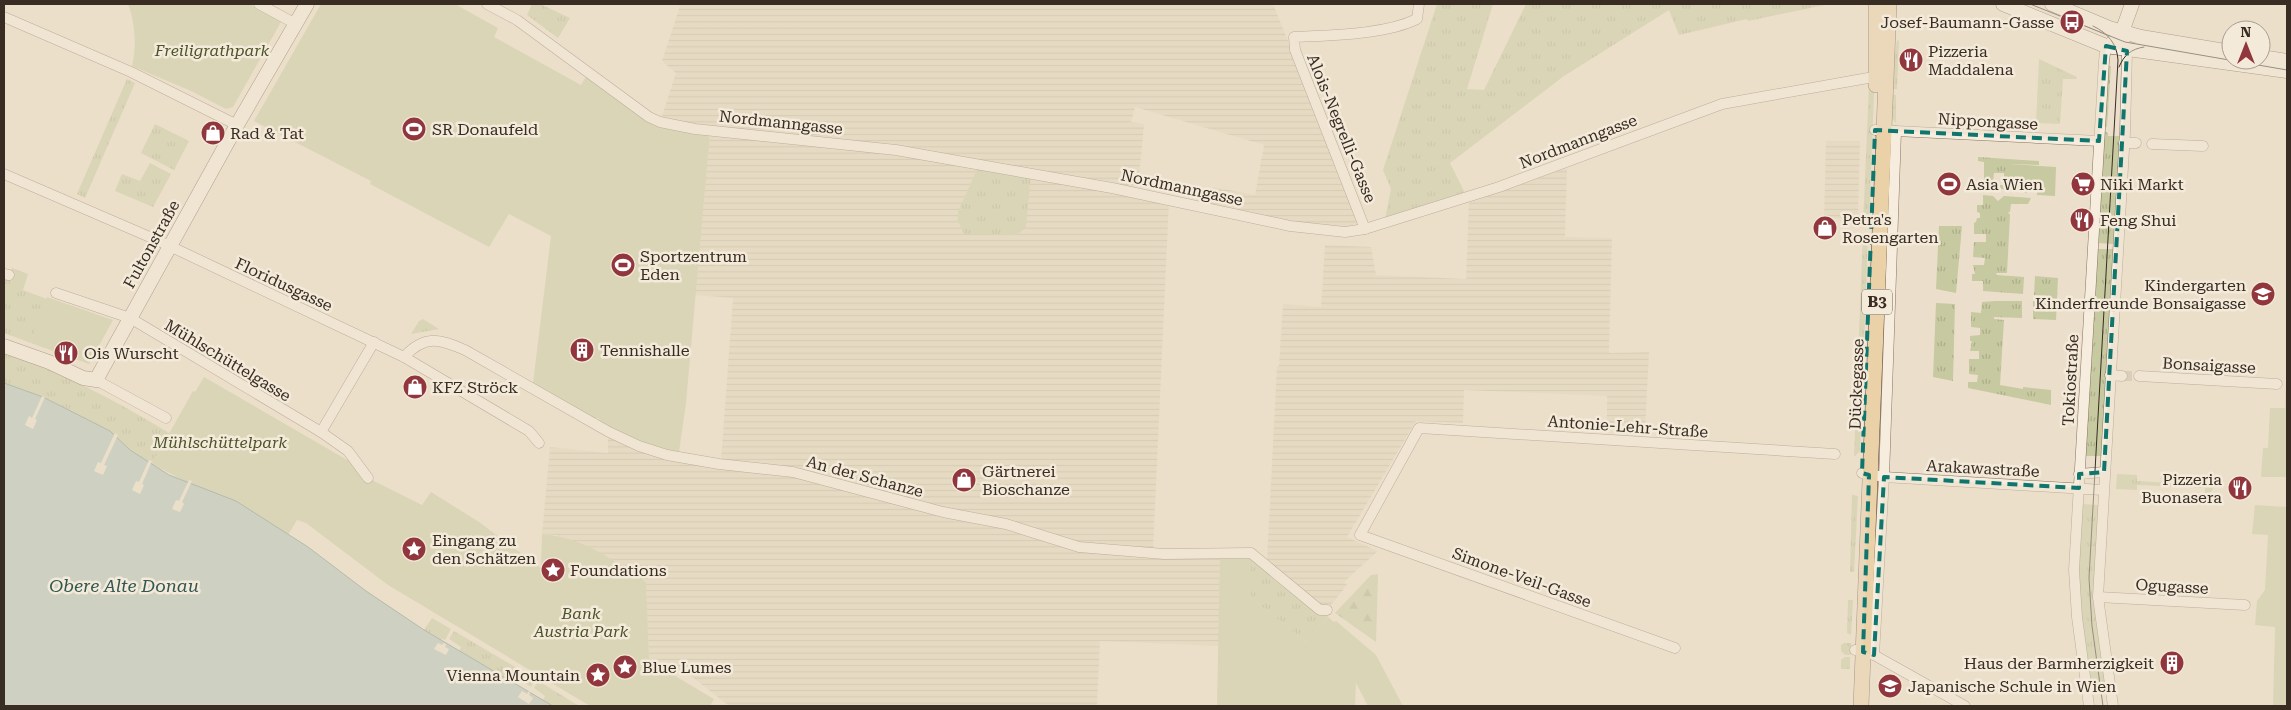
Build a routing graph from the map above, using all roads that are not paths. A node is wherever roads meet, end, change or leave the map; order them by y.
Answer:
1 (259, 4) edge
2 (307, 4) edge
3 (487, 4) edge
4 (1419, 4) edge
5 (1876, 4) edge
6 (1889, 4) edge
7 (2003, 4) edge
8 (2052, 4) edge
9 (2132, 4) edge
10 (4, 17) edge
11 (296, 24) junction
12 (2122, 32) junction
13 (2106, 46) junction
14 (2221, 50) edge
15 (2127, 51) junction
16 (2271, 59) edge
17 (2287, 61) edge
18 (2287, 71) edge
19 (1882, 77) junction
20 (237, 125) junction
21 (1885, 130) junction
22 (2099, 141) junction
23 (2124, 143) junction
24 (2136, 143) dead end
25 (2152, 144) dead end
26 (2203, 146) dead end
27 (4, 174) edge
28 (1365, 229) junction
29 (170, 248) junction
30 (56, 293) dead end
31 (130, 318) junction
32 (374, 342) junction
33 (4, 346) edge
34 (404, 357) junction
35 (2110, 375) junction
36 (2122, 376) tunnel mouth
37 (2139, 376) tunnel mouth
38 (96, 380) junction
39 (2277, 384) dead end
40 (166, 418) dead end
41 (321, 432) junction
42 (539, 443) dead end
43 (1835, 454) dead end
44 (2104, 472) junction
45 (2080, 474) junction
46 (1872, 475) junction
47 (368, 478) dead end
48 (2079, 488) junction
49 (2103, 490) junction
50 (1360, 535) joint
51 (2098, 597) junction
52 (2245, 604) dead end
53 (1327, 610) dead end
54 (1675, 648) dead end
55 (1864, 652) junction
56 (1851, 706) edge
57 (1860, 706) edge
58 (1965, 706) edge
59 (2089, 706) edge
60 (2113, 706) edge

1 - 11 street
2 - 11 street
3 - 28 street, Nordmanngasse
4 - 28 street, Alois-Negrelli-Gasse
5 - 19 main road, Dückegasse / B3
6 - 19 main road, Dückegasse / B3
7 - 13 street
8 - 12 street
9 - 12 street
10 - 20 street
11 - 20 street, Fultonstraße
12 - 13 street
12 - 14 street
12 - 15 street
13 - 15 street
13 - 22 street, Tokiostraße
15 - 18 street
15 - 23 street
16 - 17 street
19 - 21 main road, Dückegasse / B3
19 - 28 street, Nordmanngasse
20 - 29 street, Fultonstraße
21 - 22 street, Nippongasse
21 - 46 main road, Dückegasse / B3
22 - 45 street, Tokiostraße
23 - 24 street
23 - 35 street
25 - 26 street
27 - 29 street, Floridusgasse
29 - 31 street, Fultonstraße
29 - 32 street, Floridusgasse
30 - 31 street, Mühlschüttelgasse
31 - 38 street, Fultonstraße
31 - 41 street, Mühlschüttelgasse
32 - 34 street, Floridusgasse
32 - 41 street
33 - 38 street
34 - 42 street, Floridusgasse
34 - 53 street, An der Schanze
35 - 36 street
35 - 44 street
37 - 39 street, Bonsaigasse
38 - 40 street
41 - 47 street, Mühlschüttelgasse
43 - 50 street, Antonie-Lehr-Straße
44 - 45 street
44 - 49 street
45 - 48 street, Tokiostraße
46 - 48 street, Arakawastraße
46 - 55 main road, Dückegasse / B3
48 - 49 street, Arakawastraße
48 - 59 street, Tokiostraße
49 - 51 street
50 - 54 street, Simone-Veil-Gasse
51 - 52 street, Ogugasse
51 - 60 street
55 - 56 main road, Dückegasse / B3
55 - 57 main road, Dückegasse / B3
55 - 58 street

